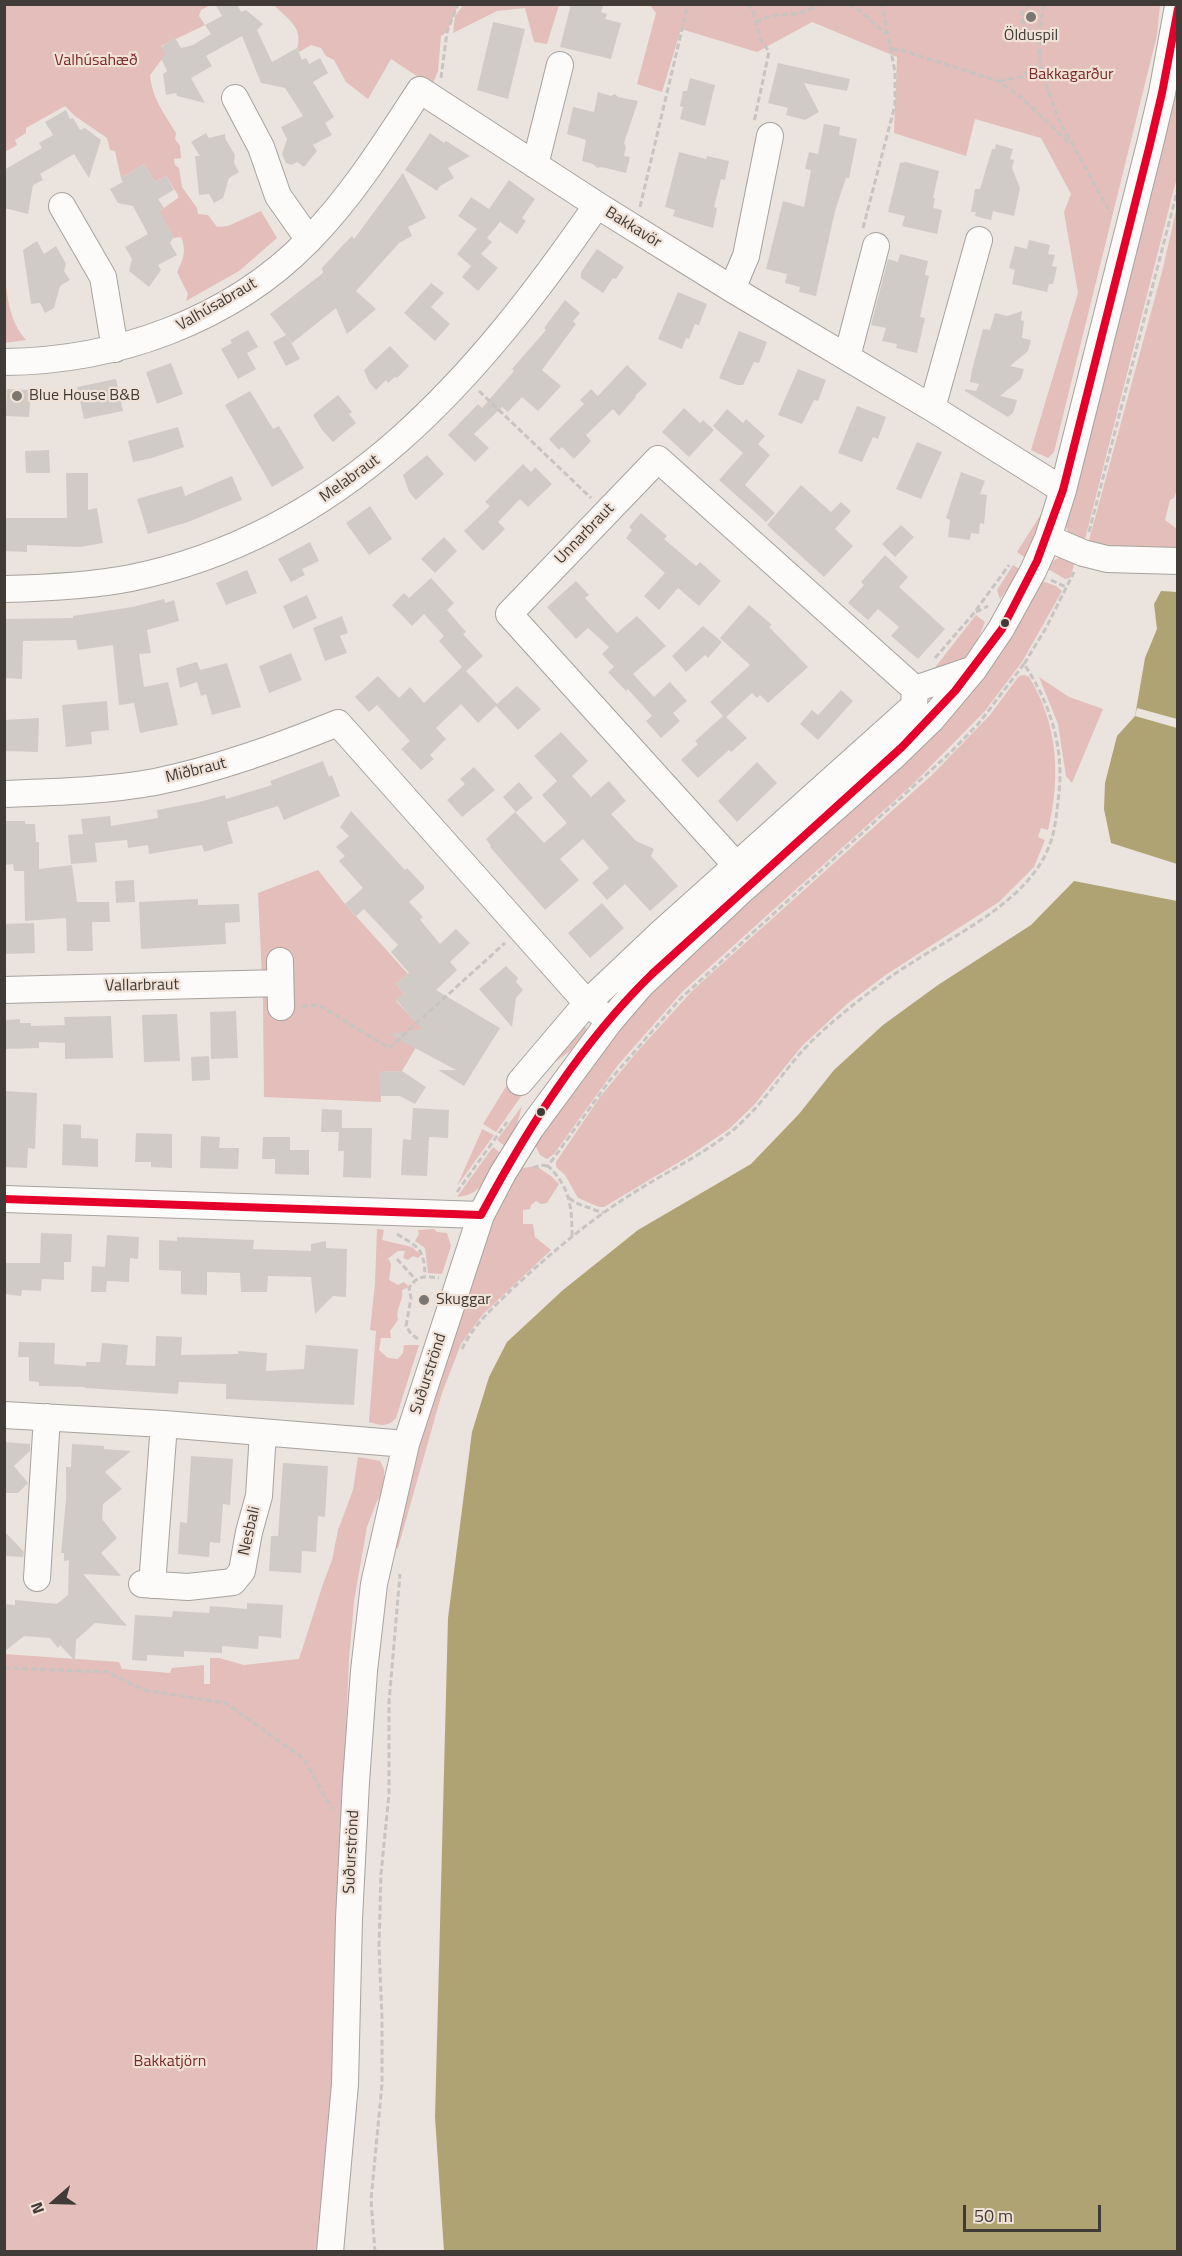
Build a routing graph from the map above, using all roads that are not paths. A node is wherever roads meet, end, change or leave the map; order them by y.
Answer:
1 (1178, 6) edge
2 (560, 65) dead end
3 (430, 86) joint
4 (235, 98) dead end
5 (771, 136) road end
6 (535, 165) junction
7 (62, 206) dead end
8 (597, 206) junction
9 (870, 237) road end
10 (309, 240) junction
11 (979, 240) dead end
12 (732, 289) junction
13 (115, 348) junction
14 (847, 357) junction
15 (4, 362) edge
16 (932, 408) junction
17 (1063, 490) junction
18 (1048, 538) junction
19 (1178, 561) edge
20 (4, 589) edge
21 (974, 669) junction
22 (915, 689) junction
23 (4, 794) edge
24 (737, 866) junction
25 (280, 984) road end
26 (4, 990) edge
27 (587, 1003) junction
28 (610, 1021) junction
29 (520, 1082) dead end
30 (4, 1199) edge
31 (481, 1215) junction
32 (4, 1414) edge
33 (47, 1418) junction
34 (164, 1424) junction
35 (263, 1432) junction
36 (406, 1444) junction
37 (37, 1578) dead end
38 (330, 2252) edge

1 - 17 street, Suðurströnd
2 - 6 street
3 - 6 street, Bakkavör
3 - 10 street, Valhúsabraut
4 - 10 street
5 - 12 street
6 - 8 street, Bakkavör
7 - 13 street
8 - 12 street, Bakkavör
8 - 20 street, Melabraut
9 - 14 street
10 - 13 street, Valhúsabraut
11 - 16 street
12 - 14 street, Bakkavör
13 - 15 street, Valhúsabraut
14 - 16 street, Bakkavör
16 - 17 street, Bakkavör
17 - 18 street, Suðurströnd
18 - 19 street
18 - 21 street, Suðurströnd
21 - 22 street
21 - 28 street, Suðurströnd
22 - 24 street
22 - 24 street, Unnarbraut
23 - 27 street, Miðbraut
24 - 27 street
25 - 26 street, Vallarbraut
27 - 28 street, Miðbraut
27 - 29 street
28 - 31 street, Suðurströnd
30 - 31 street
31 - 36 street, Suðurströnd
32 - 33 street
33 - 34 street
33 - 37 street
34 - 35 street
34 - 35 street, Nesbali
35 - 36 street
36 - 38 street, Suðurströnd

